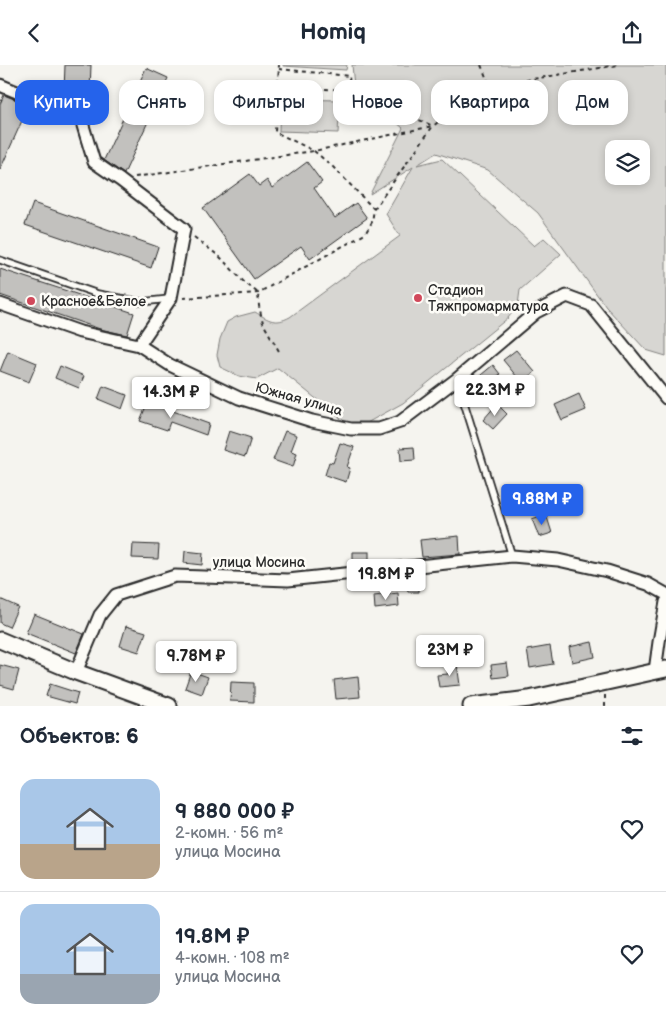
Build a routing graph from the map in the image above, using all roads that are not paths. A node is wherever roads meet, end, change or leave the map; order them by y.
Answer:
1 (0, 85) edge
2 (0, 260) edge
3 (171, 299) junction
4 (0, 304) edge
5 (139, 345) junction
6 (457, 379) junction
7 (666, 398) edge
8 (512, 557) junction
9 (666, 595) edge
10 (666, 602) edge
11 (0, 640) edge
12 (661, 670) edge
13 (76, 672) junction
14 (169, 706) edge
15 (471, 706) edge

1 - 3 street
2 - 3 lane
3 - 5 street
4 - 5 street, Южная улица
5 - 6 street, Южная улица
6 - 7 street, Южная улица
6 - 8 lane
8 - 9 street, улица Мосина
8 - 13 street, улица Мосина
10 - 12 street
11 - 13 main road
12 - 15 main road
13 - 14 main road

